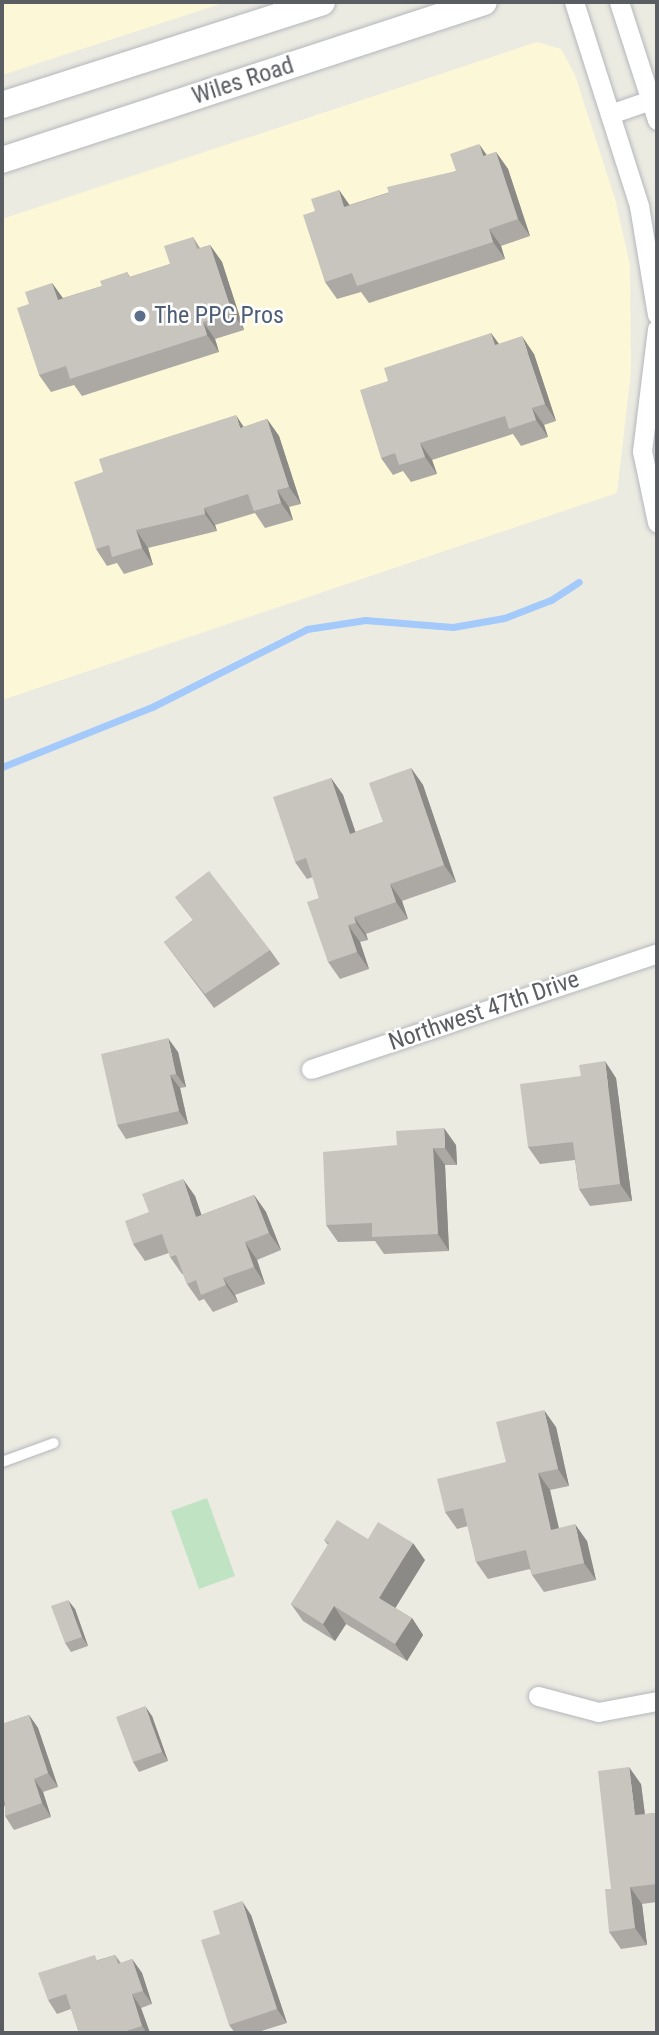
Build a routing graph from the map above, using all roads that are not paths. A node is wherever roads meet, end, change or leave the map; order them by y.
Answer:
1 (322, 2) edge
2 (484, 2) edge
3 (574, 2) edge
4 (619, 2) edge
5 (651, 100) junction
6 (2, 105) edge
7 (610, 114) junction
8 (657, 120) edge
9 (2, 160) edge
10 (656, 286) edge
11 (657, 315) edge
12 (657, 329) edge
13 (657, 523) edge
14 (657, 953) edge
15 (311, 1069) dead end
16 (54, 1443) dead end
17 (2, 1462) edge
18 (538, 1696) dead end
19 (657, 1701) edge

1 - 6 main road, Wiles Road
2 - 9 main road, Wiles Road
3 - 7 street
4 - 5 street
5 - 7 street
5 - 8 street
7 - 10 street
10 - 11 street
12 - 13 street
14 - 15 street, Northwest 47th Drive
16 - 17 lane
18 - 19 street

